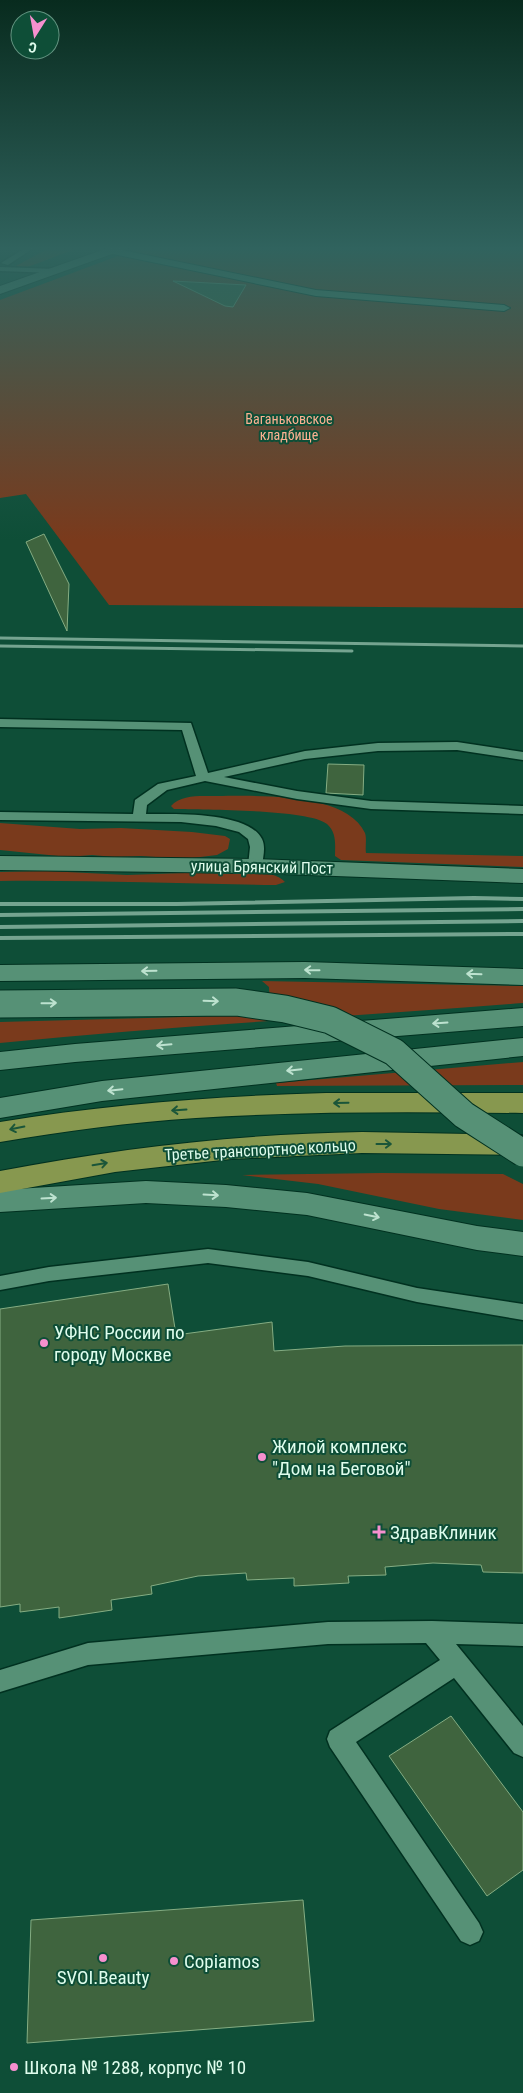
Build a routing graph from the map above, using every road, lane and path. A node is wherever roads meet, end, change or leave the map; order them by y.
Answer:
1 (0, 724) edge
2 (523, 756) edge
3 (203, 777) junction
4 (523, 810) edge
5 (0, 816) edge
6 (139, 818) junction
7 (0, 863) edge
8 (255, 866) junction
9 (523, 876) edge
10 (0, 973) edge
11 (523, 977) edge
12 (0, 1004) edge
13 (523, 1016) edge
14 (523, 1047) edge
15 (0, 1061) edge
16 (523, 1103) edge
17 (0, 1108) edge
18 (0, 1132) edge
19 (523, 1145) edge
20 (523, 1153) edge
21 (0, 1182) edge
22 (0, 1201) edge
23 (523, 1244) edge
24 (0, 1283) edge
25 (523, 1312) edge
26 (432, 1632) junction
27 (523, 1635) edge
28 (457, 1663) junction
29 (0, 1681) edge
30 (523, 1745) edge
31 (470, 1932) dead end

1 - 3 lane
2 - 3 lane
3 - 4 lane
3 - 6 lane
5 - 6 lane
6 - 8 lane
7 - 8 main road, улица Брянский Пост
8 - 9 main road, улица Брянский Пост
11 -> 10 main road
12 -> 20 main road, bridge
13 -> 15 main road
14 -> 17 main road
16 -> 18 main road
21 -> 19 main road, Третье транспортное кольцо
22 -> 23 main road
24 - 25 lane
26 - 27 lane
26 - 28 lane
26 - 29 lane
28 - 30 lane
28 - 31 lane

